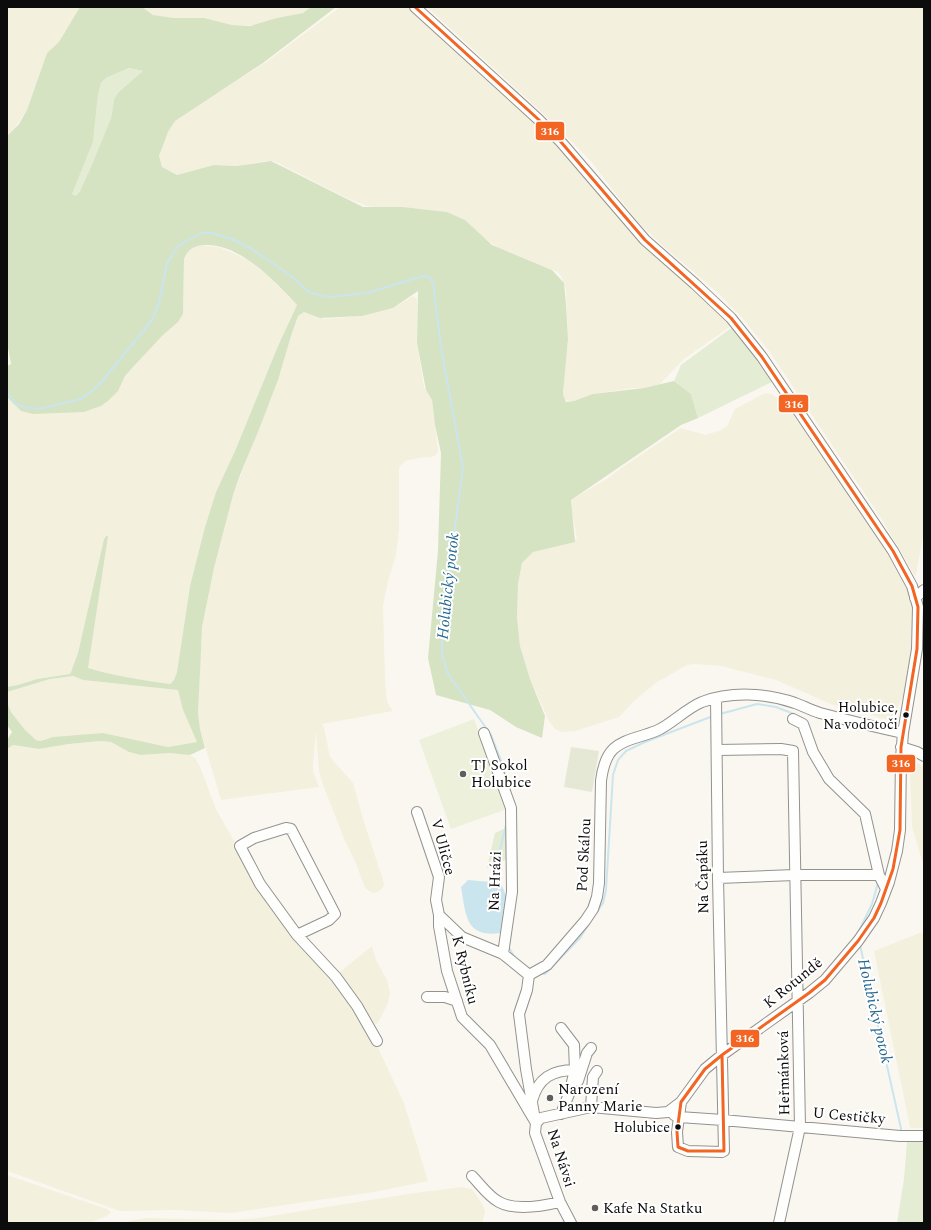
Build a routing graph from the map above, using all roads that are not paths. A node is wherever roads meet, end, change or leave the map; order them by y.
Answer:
1 (414, 7) edge
2 (924, 590) edge
3 (916, 598) junction
4 (716, 698) junction
5 (793, 719) dead end
6 (484, 733) dead end
7 (903, 733) junction
8 (901, 747) junction
9 (717, 750) junction
10 (924, 756) edge
11 (417, 812) dead end
12 (879, 875) junction
13 (796, 876) junction
14 (718, 878) junction
15 (886, 889) junction
16 (439, 915) junction
17 (296, 934) junction
18 (504, 954) junction
19 (529, 975) junction
20 (427, 997) dead end
21 (456, 1000) junction
22 (798, 1000) junction
23 (561, 1028) dead end
24 (377, 1041) dead end
25 (490, 1045) joint
26 (591, 1048) dead end
27 (722, 1055) junction
28 (575, 1070) junction
29 (597, 1071) dead end
30 (570, 1094) junction
31 (681, 1102) junction
32 (531, 1105) junction
33 (591, 1107) junction
34 (668, 1112) junction
35 (562, 1114) junction
36 (679, 1117) junction
37 (723, 1120) junction
38 (536, 1123) junction
39 (800, 1127) junction
40 (924, 1136) edge
41 (472, 1176) dead end
42 (560, 1202) junction
43 (571, 1223) edge
44 (779, 1223) edge

1 - 3 street, K Rotundě
2 - 3 street
3 - 7 street, K Rotundě
4 - 7 street, Pod Skálou
4 - 9 street, Na Čapáku
4 - 19 street, Pod Skálou
5 - 12 street
6 - 18 street, Na Hrázi
7 - 8 street, K Rotundě
8 - 10 street
8 - 15 street, K Rotundě
9 - 13 street, Heřmánková
9 - 14 street, Na Čapáku
11 - 16 street, V Uličce
12 - 13 street
12 - 15 street
13 - 14 street
13 - 22 street, Heřmánková
14 - 27 street, Na Čapáku
15 - 22 street, K Rotundě
16 - 18 street
16 - 21 street, K Rybníku
17 - 17 street
17 - 24 street
18 - 19 street
19 - 32 street, Na Návsi
20 - 21 street
21 - 25 street, K Rybníku
22 - 27 street, K Rotundě
22 - 39 street, Heřmánková
23 - 28 street, Na Návsi
25 - 38 street, Na Návsi
26 - 30 street, Na Návsi
27 - 31 street, K Rotundě
27 - 37 street, Na Čapáku
28 - 30 street, Na Návsi
28 - 32 street
29 - 33 street
30 - 35 street, Na Návsi
31 - 34 street, K Rotundě
31 - 36 street
32 - 38 street, Na Návsi
33 - 34 street
33 - 35 street, Na Návsi
34 - 36 street
35 - 38 street, Na Návsi
36 - 37 street, U Cestičky
36 - 37 street, Na Čapáku
37 - 39 street, U Cestičky
38 - 42 street, Na Návsi
39 - 40 street, U Cestičky
39 - 44 street, Heřmánková
41 - 42 street
42 - 43 street, Na Návsi

